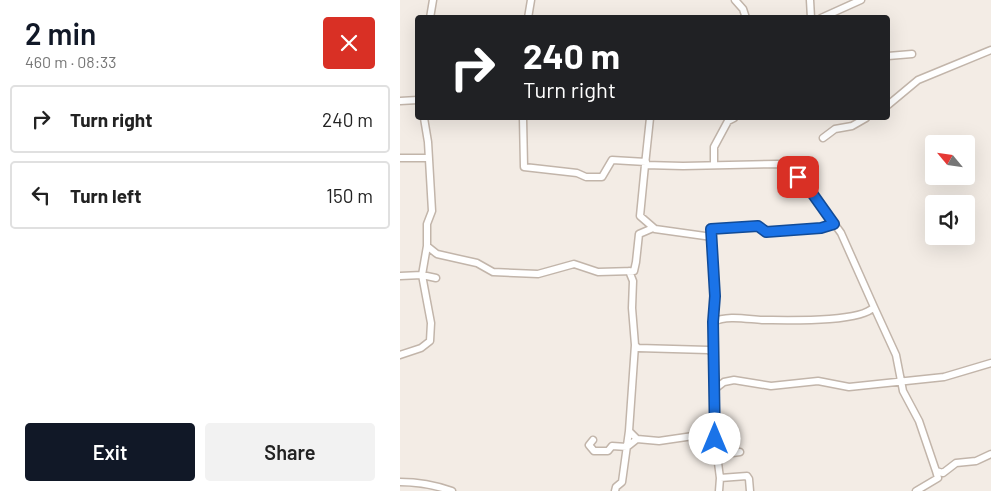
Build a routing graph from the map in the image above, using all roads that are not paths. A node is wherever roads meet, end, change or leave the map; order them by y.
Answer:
1 (433, 0) edge
2 (531, 0) edge
3 (735, 0) edge
4 (810, 0) edge
5 (861, 0) edge
6 (430, 15) edge
7 (528, 15) edge
8 (745, 15) edge
9 (811, 15) edge
10 (828, 15) edge
11 (991, 50) edge
12 (912, 54) dead end
13 (890, 56) edge
14 (400, 101) edge
15 (415, 102) edge
16 (890, 103) edge
17 (424, 120) edge
18 (523, 120) edge
19 (650, 120) edge
20 (731, 120) edge
21 (862, 120) edge
22 (823, 138) dead end
23 (400, 158) edge
24 (430, 158) junction
25 (645, 163) junction
26 (714, 165) junction
27 (834, 224) junction
28 (653, 228) junction
29 (712, 237) junction
30 (427, 246) junction
31 (629, 271) junction
32 (422, 275) junction
33 (400, 276) edge
34 (436, 278) dead end
35 (874, 307) junction
36 (713, 322) junction
37 (635, 345) junction
38 (714, 353) junction
39 (400, 355) edge
40 (991, 363) edge
41 (901, 380) junction
42 (715, 390) junction
43 (629, 431) junction
44 (636, 439) junction
45 (715, 439) junction
46 (592, 440) dead end
47 (628, 447) junction
48 (740, 452) dead end
49 (991, 454) edge
50 (717, 455) junction
51 (936, 471) junction
52 (720, 478) junction
53 (400, 482) edge
54 (445, 490) edge
55 (452, 491) edge
56 (615, 491) edge
57 (719, 491) edge
58 (750, 491) edge
59 (916, 491) edge

1 - 6 street
2 - 7 street
3 - 8 street
4 - 9 street
5 - 10 street
11 - 16 street
12 - 13 street
14 - 15 street
17 - 24 street
18 - 25 street
19 - 25 street
20 - 26 street
21 - 22 street
23 - 24 street
24 - 30 street
25 - 26 street
25 - 28 street
26 - 27 street
27 - 29 street
27 - 35 street
28 - 29 street
28 - 31 street
29 - 36 street
30 - 31 street
30 - 32 street
31 - 37 street
32 - 33 street
32 - 34 street
32 - 39 street
35 - 36 street
35 - 41 street
36 - 38 street
37 - 38 street
37 - 43 street
38 - 42 street
40 - 41 street
41 - 42 street
41 - 51 street
42 - 45 street
43 - 44 street
43 - 47 street
44 - 45 street
44 - 47 street
45 - 50 street
46 - 47 street
47 - 56 street
48 - 50 street
49 - 51 street
50 - 52 street
51 - 59 street
52 - 57 street
52 - 58 street
53 - 54 street
54 - 55 street

